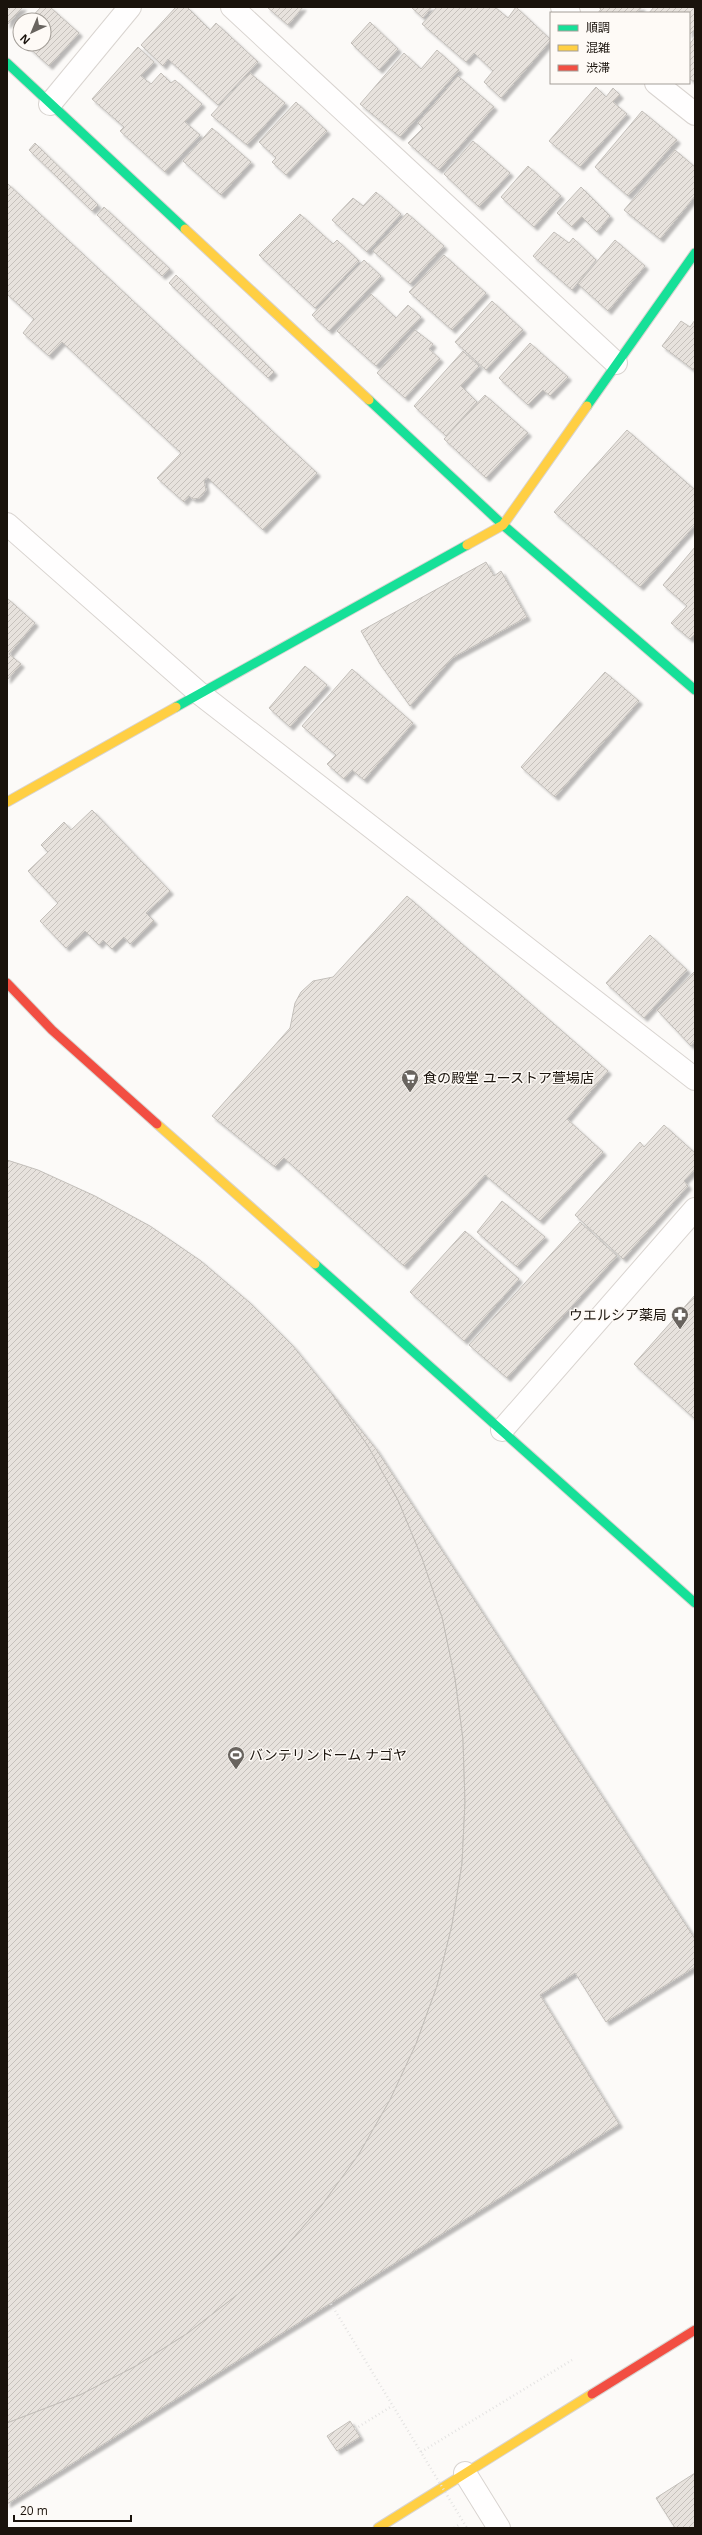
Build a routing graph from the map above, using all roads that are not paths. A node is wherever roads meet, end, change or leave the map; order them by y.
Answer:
1 (130, 7) edge
2 (232, 7) edge
3 (7, 63) edge
4 (657, 84) edge
5 (50, 104) junction
6 (695, 114) edge
7 (695, 253) edge
8 (616, 363) junction
9 (7, 524) edge
10 (503, 525) junction
11 (695, 690) edge
12 (199, 693) junction
13 (7, 802) edge
14 (7, 983) edge
15 (695, 1079) edge
16 (695, 1209) edge
17 (502, 1430) junction
18 (695, 1603) edge
19 (694, 2332) edge
20 (466, 2473) junction
21 (378, 2528) edge
22 (499, 2528) edge

1 - 5 street
2 - 8 street
3 - 5 street
4 - 6 street
5 - 10 street
7 - 8 street
8 - 10 street
9 - 12 street
10 - 11 street
10 - 12 street
12 - 13 street
12 - 15 street
14 - 17 street
16 - 17 street
17 - 18 street
19 - 20 street
20 - 21 street
20 - 22 street

